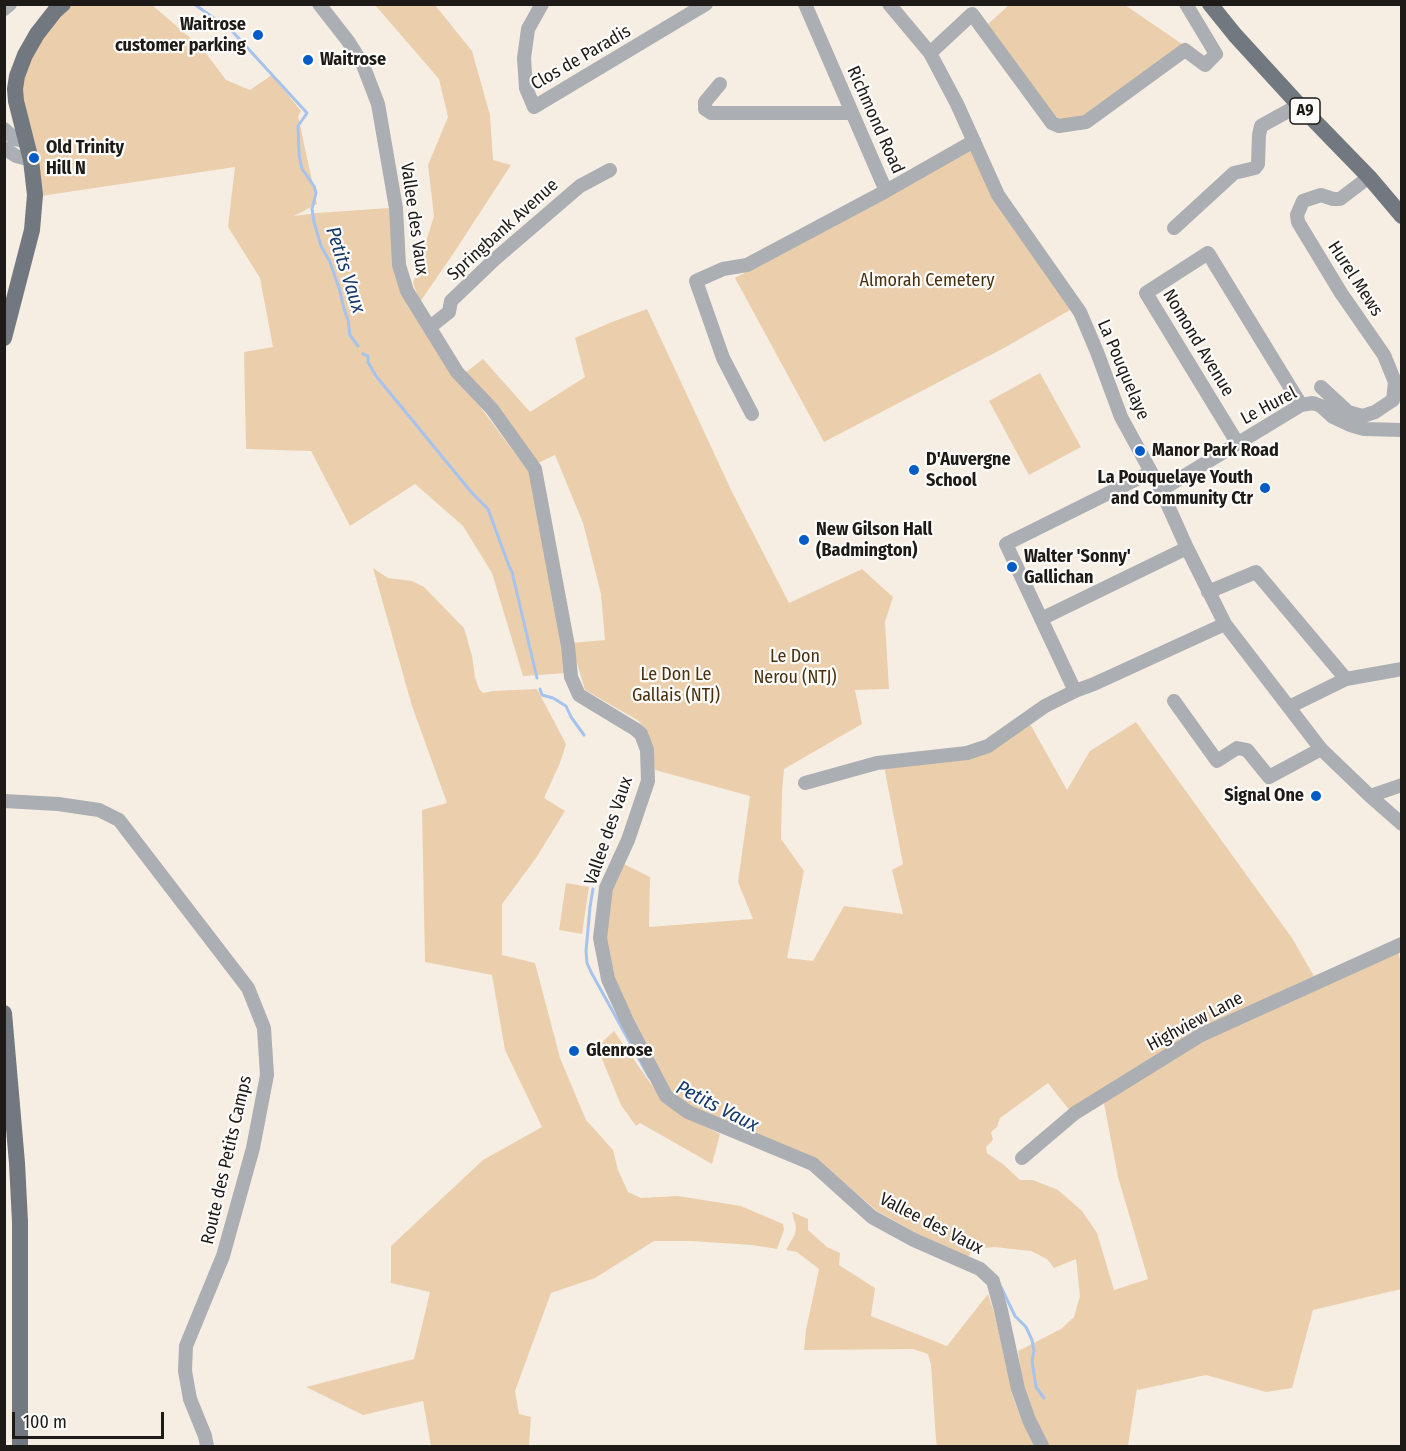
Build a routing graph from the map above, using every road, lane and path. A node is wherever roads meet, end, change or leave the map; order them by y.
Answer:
1 (10, 4) edge
2 (63, 4) edge
3 (319, 4) edge
4 (542, 4) edge
5 (706, 4) edge
6 (805, 4) edge
7 (889, 4) edge
8 (1186, 4) edge
9 (1210, 4) edge
10 (4, 9) edge
11 (930, 53) junction
12 (720, 84) dead end
13 (1299, 105) junction
14 (852, 113) junction
15 (4, 129) edge
16 (974, 141) junction
17 (27, 142) junction
18 (4, 148) edge
19 (31, 160) junction
20 (610, 170) dead end
21 (1370, 177) junction
22 (886, 191) junction
23 (1401, 216) edge
24 (1174, 228) dead end
25 (430, 327) junction
26 (4, 338) edge
27 (1321, 387) dead end
28 (1301, 405) junction
29 (752, 414) dead end
30 (1401, 430) edge
31 (1238, 444) junction
32 (1151, 472) junction
33 (1161, 490) junction
34 (1186, 548) junction
35 (1208, 592) junction
36 (1041, 619) junction
37 (1225, 624) junction
38 (1401, 669) edge
39 (1346, 679) junction
40 (1075, 691) junction
41 (1174, 701) dead end
42 (1289, 707) junction
43 (1321, 749) junction
44 (805, 783) dead end
45 (1401, 785) edge
46 (1370, 796) junction
47 (4, 801) edge
48 (1401, 824) edge
49 (1401, 944) edge
50 (4, 1013) edge
51 (1022, 1158) dead end
52 (20, 1446) edge
53 (207, 1446) edge
54 (1042, 1446) edge

1 - 10 street
2 - 17 main road
3 - 25 street, Vallee des Vaux
4 - 5 street, Clos de Paradis
6 - 14 street, Richmond Road
7 - 11 street, La Pouquelaye
8 - 11 street
9 - 13 main road, A9
11 - 16 street, La Pouquelaye
12 - 14 street
13 - 21 main road, A9
13 - 24 street
14 - 22 street, Richmond Road
15 - 17 street
16 - 22 street, Richmond Road
16 - 32 street, La Pouquelaye
17 - 19 main road
18 - 19 street
19 - 26 main road
20 - 25 street, Springbank Avenue
21 - 23 main road, A9
21 - 27 street, Hurel Mews
22 - 29 street
25 - 54 street, Vallee des Vaux
28 - 30 street, Le Hurel
28 - 31 street, Le Hurel
28 - 31 street, Nomond Avenue
31 - 33 street, Le Hurel
32 - 33 street, La Pouquelaye
32 - 36 street
33 - 34 street, La Pouquelaye
34 - 35 street, La Pouquelaye
34 - 36 street
35 - 37 street, La Pouquelaye
35 - 39 street
36 - 40 street
37 - 40 street
37 - 42 street, La Pouquelaye
38 - 39 street
39 - 42 street
40 - 44 street
41 - 43 street
42 - 43 street, La Pouquelaye
43 - 46 street, La Pouquelaye
45 - 46 street
46 - 48 street, La Pouquelaye
47 - 53 street, Route des Petits Camps
49 - 51 street, Highview Lane
50 - 52 main road

